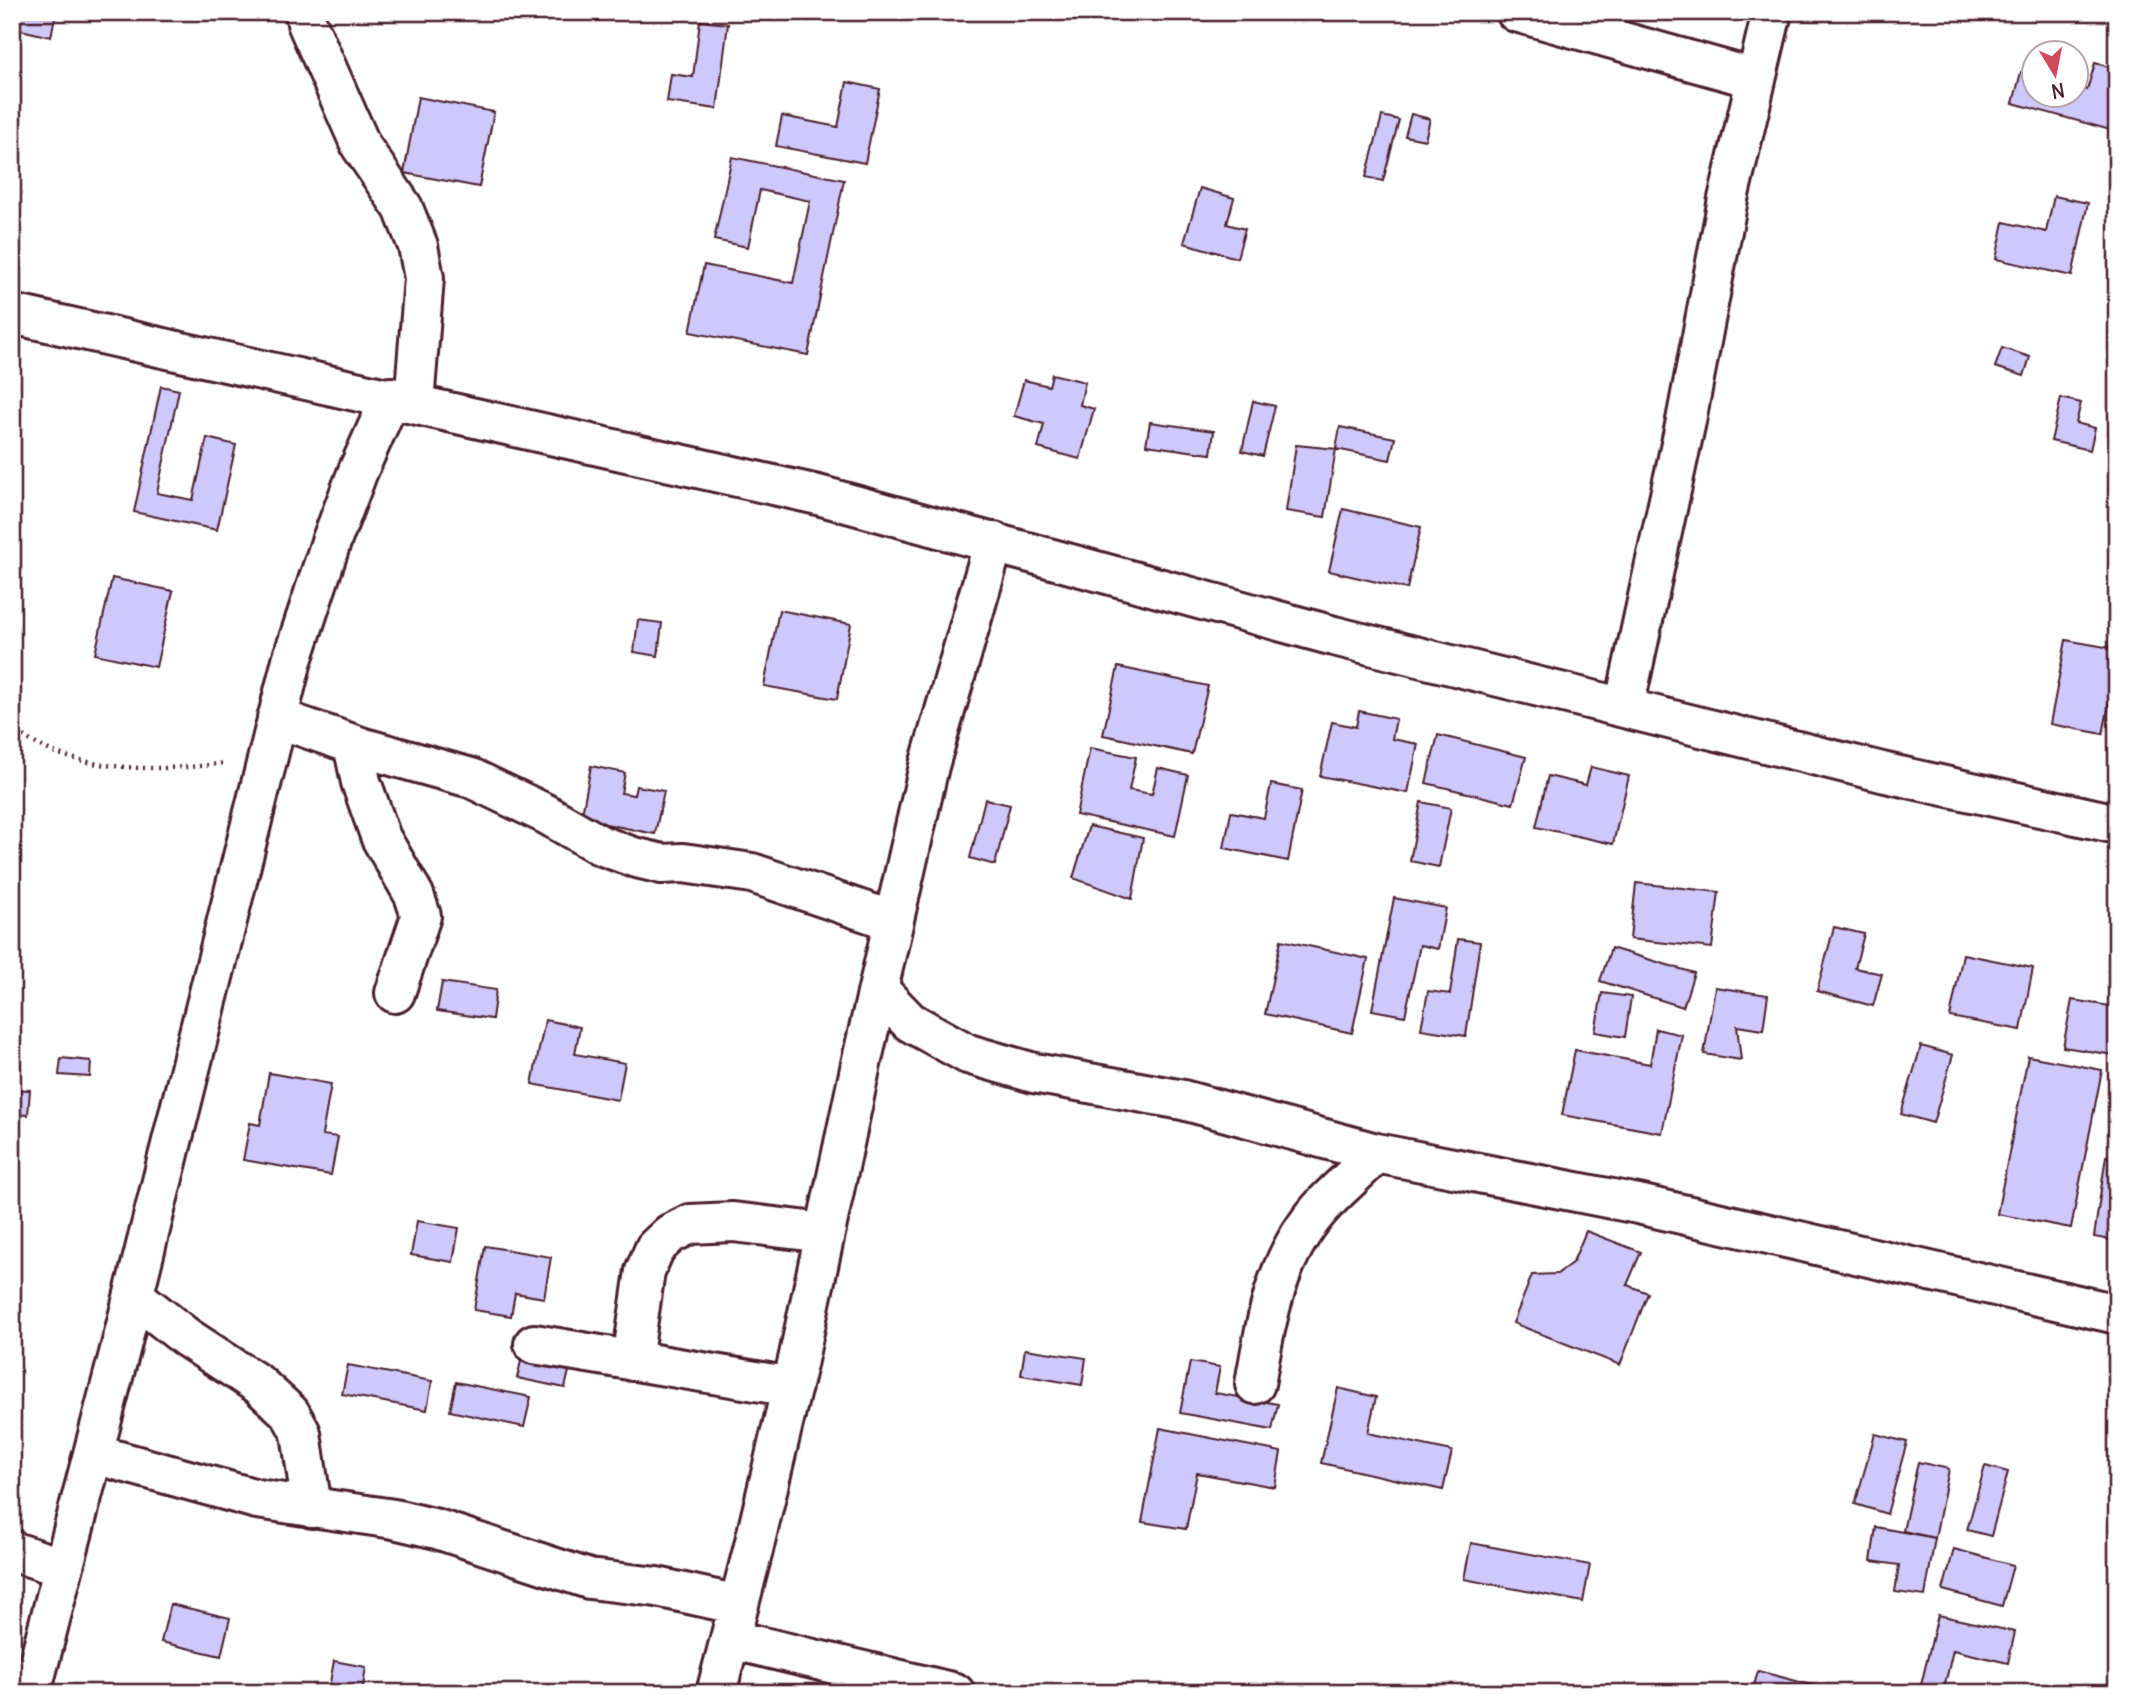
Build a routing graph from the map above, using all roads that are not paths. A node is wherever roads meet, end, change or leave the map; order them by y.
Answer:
1 (305, 12) edge
2 (1516, 12) edge
3 (1772, 12) edge
4 (1756, 79) junction
5 (12, 314) edge
6 (403, 400) junction
7 (994, 542) junction
8 (1624, 708) junction
9 (273, 735) junction
10 (353, 744) junction
11 (2117, 824) edge
12 (894, 921) junction
13 (878, 989) junction
14 (395, 993) dead end
15 (1376, 1153) junction
16 (825, 1233) junction
17 (134, 1296) junction
18 (2117, 1314) edge
19 (534, 1344) dead end
20 (632, 1361) junction
21 (1255, 1384) dead end
22 (792, 1387) junction
23 (94, 1454) junction
24 (312, 1507) junction
25 (12, 1551) edge
26 (63, 1568) junction
27 (734, 1622) junction
28 (31, 1693) edge
29 (716, 1693) edge
30 (955, 1693) edge

1 - 6 street
2 - 4 street
3 - 4 street
4 - 8 street
5 - 6 street
6 - 7 street
6 - 9 street
7 - 8 street
7 - 12 street
8 - 11 street
9 - 10 street
9 - 17 street
10 - 12 street
10 - 14 street
12 - 13 street
13 - 15 street
13 - 16 street
15 - 18 street
15 - 21 street
16 - 20 street
16 - 22 street
17 - 23 street
17 - 24 street
19 - 20 street
20 - 22 street
22 - 27 street
23 - 24 street
23 - 26 street
24 - 27 street
25 - 26 street
26 - 28 street
27 - 29 street
27 - 30 street

